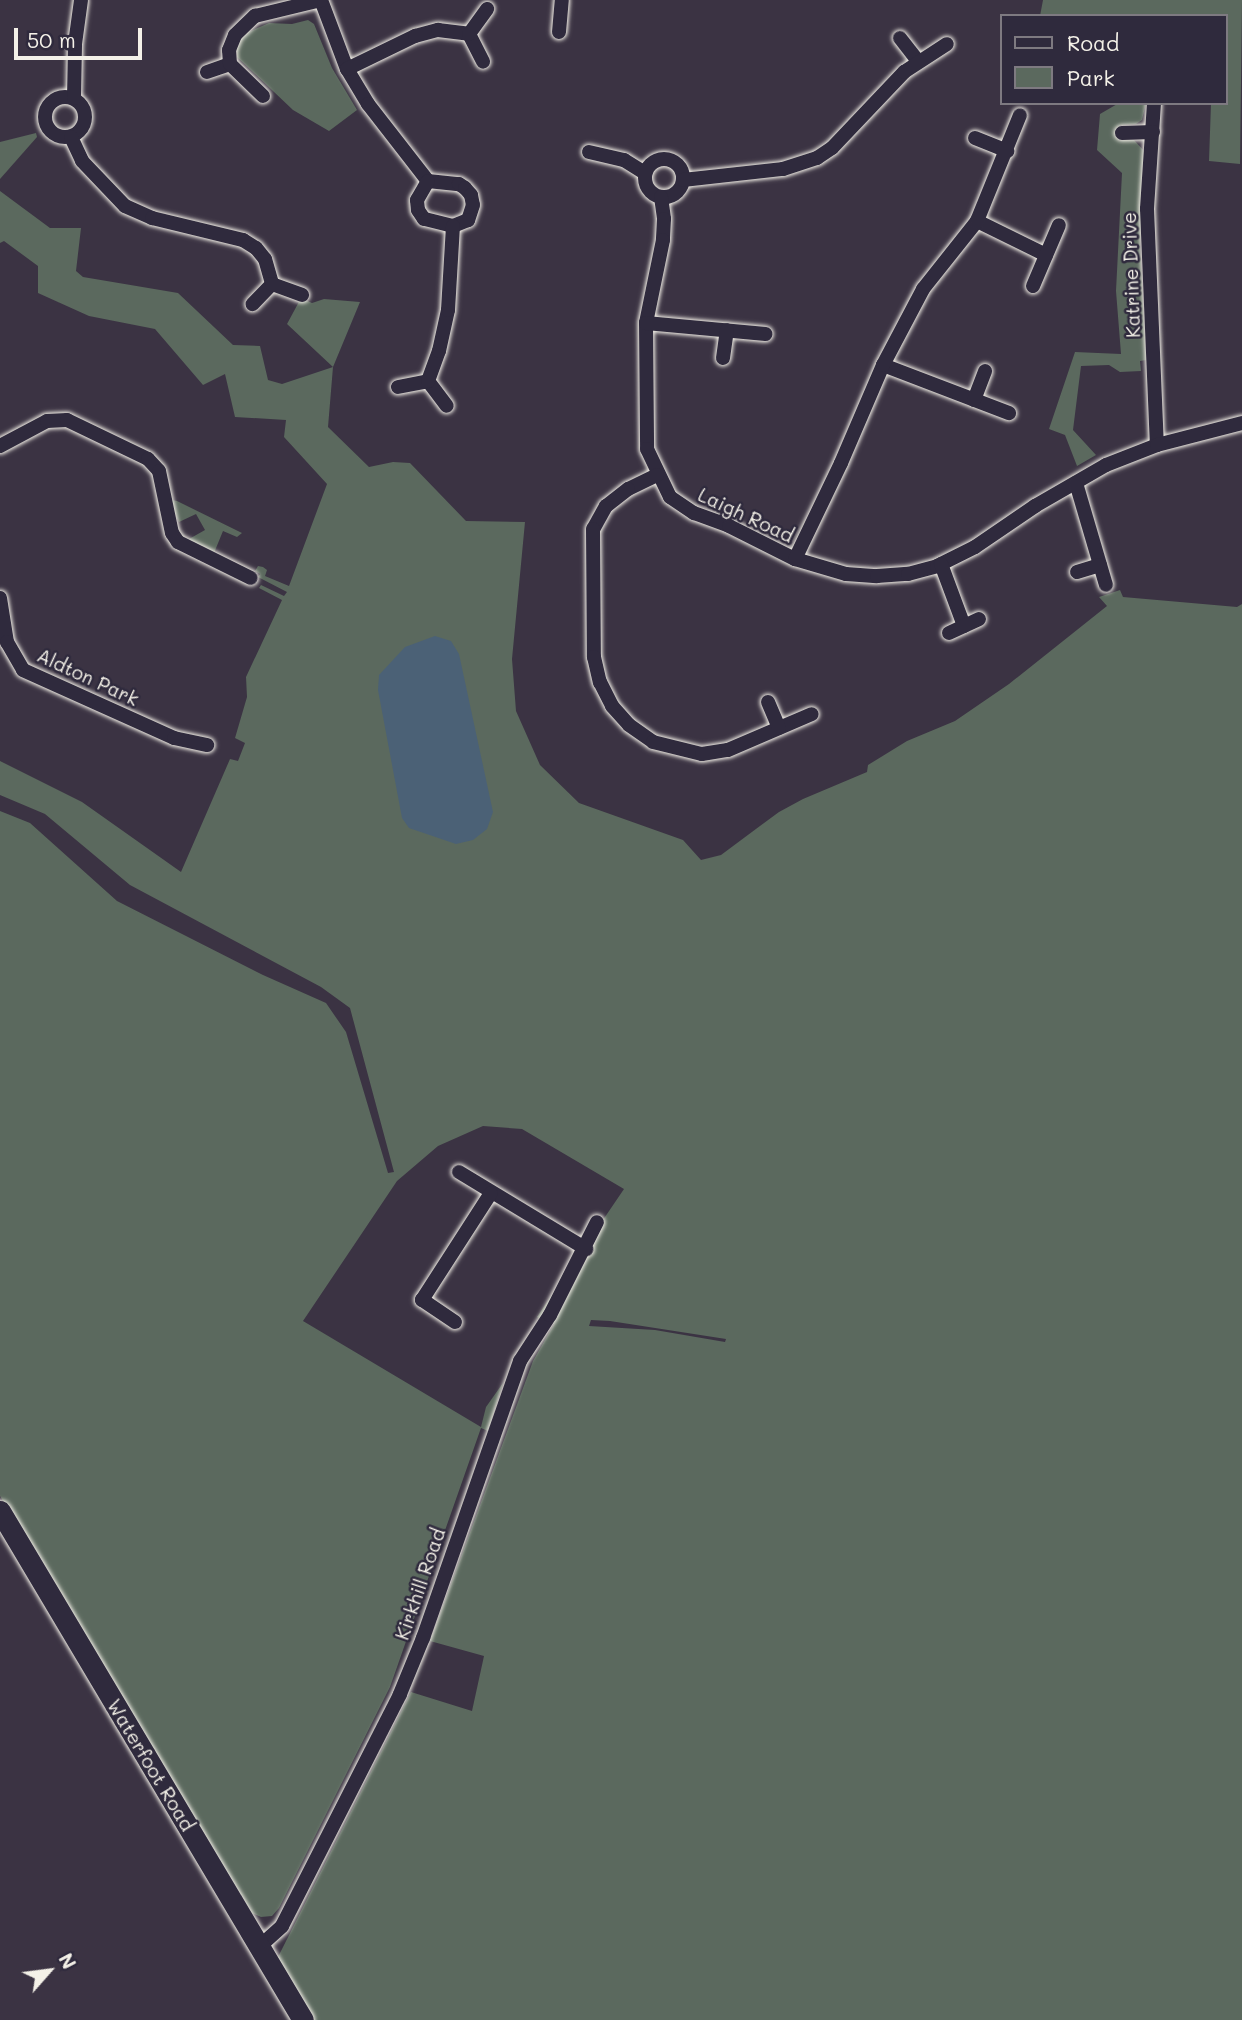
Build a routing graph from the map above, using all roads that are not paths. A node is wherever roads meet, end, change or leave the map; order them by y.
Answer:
1 (81, 0) edge
2 (321, 0) edge
3 (562, 0) edge
4 (487, 9) dead end
5 (559, 32) dead end
6 (469, 34) junction
7 (900, 38) dead end
8 (947, 44) dead end
9 (918, 61) junction
10 (483, 62) dead end
11 (230, 64) junction
12 (347, 69) junction
13 (207, 72) dead end
14 (263, 96) dead end
15 (74, 99) junction
16 (1154, 105) edge
17 (1020, 115) dead end
18 (1153, 132) junction
19 (1122, 133) dead end
20 (71, 137) junction
21 (975, 138) dead end
22 (1007, 151) junction
23 (589, 152) dead end
24 (645, 173) junction
25 (683, 180) junction
26 (428, 181) junction
27 (661, 197) junction
28 (976, 221) junction
29 (1059, 225) dead end
30 (453, 226) junction
31 (1045, 254) junction
32 (272, 284) junction
33 (1032, 286) dead end
34 (302, 295) dead end
35 (253, 304) dead end
36 (646, 323) junction
37 (727, 330) junction
38 (765, 334) dead end
39 (723, 358) dead end
40 (883, 365) junction
41 (985, 371) dead end
42 (428, 381) junction
43 (398, 387) dead end
44 (974, 400) junction
45 (447, 406) dead end
46 (1009, 413) dead end
47 (1242, 424) edge
48 (1157, 445) junction
49 (0, 446) edge
50 (657, 475) junction
51 (1076, 483) junction
52 (794, 559) junction
53 (941, 564) junction
54 (1100, 565) junction
55 (1077, 572) dead end
56 (251, 578) dead end
57 (1106, 585) dead end
58 (0, 598) edge
59 (979, 619) dead end
60 (964, 626) junction
61 (949, 633) dead end
62 (768, 702) dead end
63 (812, 714) dead end
64 (779, 729) junction
65 (207, 745) dead end
66 (459, 1172) dead end
67 (491, 1193) junction
68 (597, 1222) dead end
69 (586, 1249) junction
70 (455, 1322) dead end
71 (0, 1511) edge
72 (259, 1947) junction
73 (303, 2020) edge

1 - 15 street
2 - 11 street
2 - 12 street
3 - 5 street
4 - 6 street
6 - 10 street
6 - 12 street
7 - 9 street
8 - 9 street
9 - 25 street
11 - 13 street
11 - 14 street
12 - 26 street
15 - 20 street
15 - 20 street
16 - 18 street, Katrine Drive
17 - 22 street
18 - 19 street
18 - 48 street, Katrine Drive
20 - 32 street
21 - 22 street
22 - 28 street
23 - 24 street
24 - 25 street
24 - 27 street
25 - 27 street
26 - 30 street
26 - 30 street
27 - 36 street, Laigh Road
28 - 31 street
28 - 40 street
29 - 31 street
30 - 42 street
31 - 33 street
32 - 34 street
32 - 35 street
36 - 37 street
36 - 50 street, Laigh Road
37 - 38 street
37 - 39 street
40 - 44 street
40 - 52 street
41 - 44 street
42 - 43 street
42 - 45 street
44 - 46 street
47 - 48 street, Laigh Road
48 - 51 street, Laigh Road
49 - 56 street
50 - 52 street, Laigh Road
50 - 64 street
51 - 53 street, Laigh Road
51 - 54 street
52 - 53 street, Laigh Road
53 - 60 street
54 - 55 street
54 - 57 street
58 - 65 street, Aldton Park
59 - 60 street
60 - 61 street
62 - 64 street
63 - 64 street
66 - 67 street
67 - 69 street
67 - 70 street
68 - 69 street, Kirkhill Road
69 - 72 street, Kirkhill Road
71 - 72 street, Waterfoot Road
72 - 73 street, Waterfoot Road

